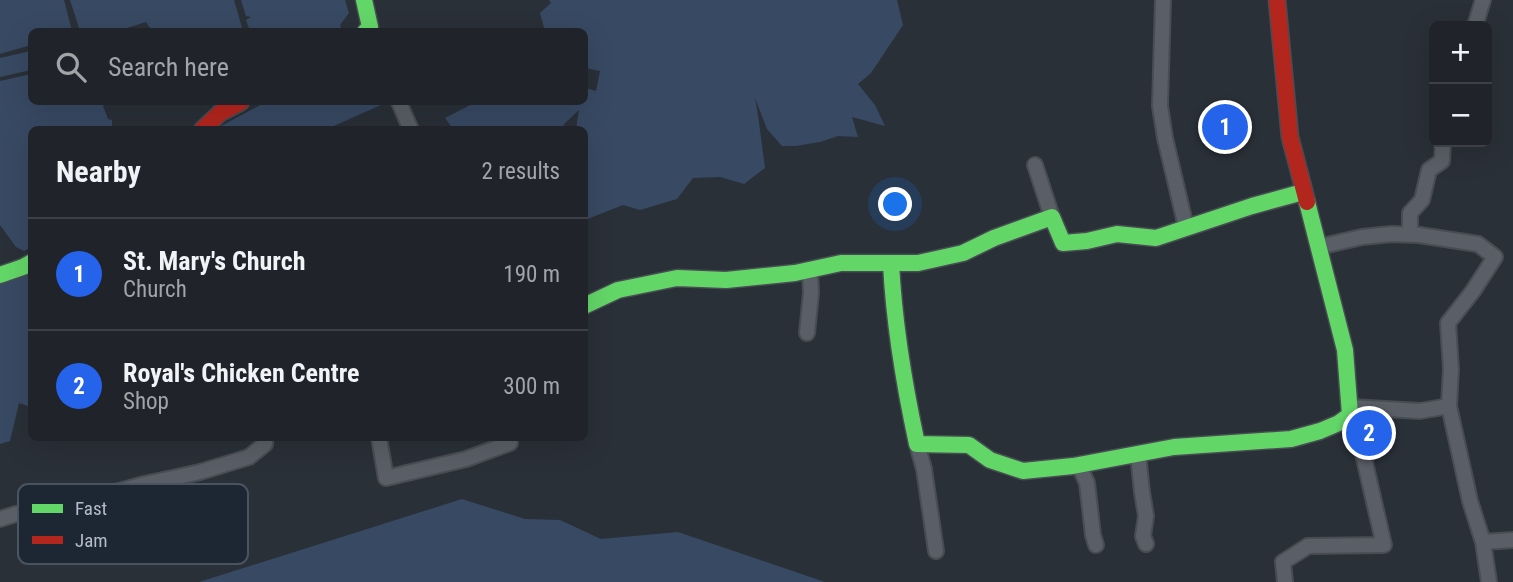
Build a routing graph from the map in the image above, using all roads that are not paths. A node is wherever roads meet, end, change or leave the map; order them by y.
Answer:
1 (364, 0) edge
2 (1163, 0) edge
3 (1277, 0) edge
4 (1483, 0) edge
5 (1477, 21) edge
6 (369, 28) edge
7 (235, 105) edge
8 (400, 105) edge
9 (205, 126) edge
10 (409, 126) edge
11 (1443, 147) edge
12 (1035, 165) dead end
13 (1303, 192) junction
14 (1052, 217) junction
15 (1186, 227) junction
16 (1410, 235) junction
17 (1318, 247) junction
18 (891, 263) junction
19 (28, 264) edge
20 (810, 270) junction
21 (0, 275) edge
22 (588, 304) edge
23 (807, 334) dead end
24 (1449, 405) junction
25 (1350, 411) junction
26 (265, 441) edge
27 (380, 441) edge
28 (509, 441) edge
29 (916, 444) junction
30 (1138, 454) junction
31 (1079, 465) junction
32 (145, 484) edge
33 (18, 514) edge
34 (0, 519) edge
35 (1513, 540) edge
36 (1483, 542) junction
37 (1146, 544) dead end
38 (1096, 545) dead end
39 (936, 551) dead end
40 (1285, 582) edge
41 (1489, 582) edge

1 - 6 street
2 - 15 street
3 - 13 street
4 - 5 street
7 - 9 street
8 - 10 street
11 - 16 street
12 - 14 street
13 - 15 street
13 - 17 street
14 - 15 street
14 - 18 street
16 - 17 street
16 - 24 street
17 - 25 street
18 - 20 street
18 - 29 street
19 - 21 street
20 - 22 street
20 - 23 street
24 - 25 street
24 - 36 street
25 - 30 street
25 - 40 street
26 - 32 street
27 - 28 street
29 - 31 street
29 - 39 street
30 - 31 street
30 - 37 street
31 - 38 street
33 - 34 street
35 - 36 street
36 - 41 street

